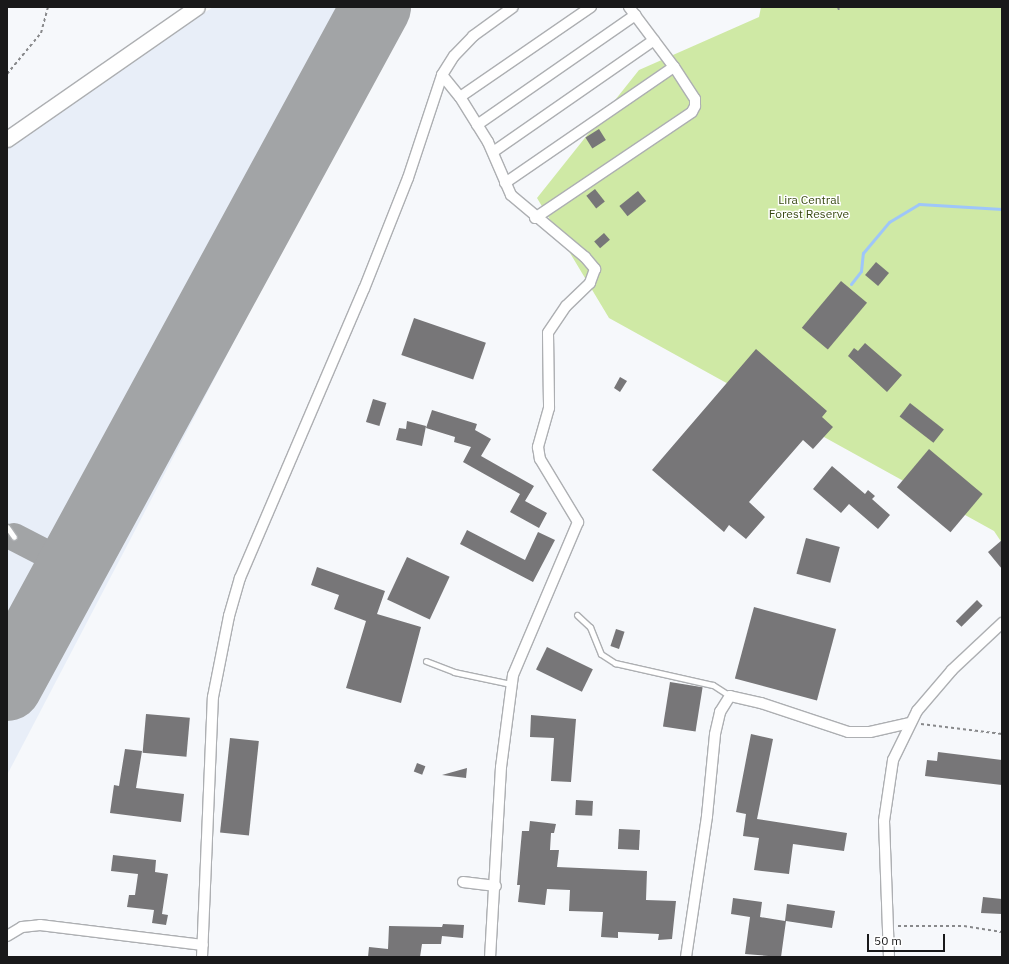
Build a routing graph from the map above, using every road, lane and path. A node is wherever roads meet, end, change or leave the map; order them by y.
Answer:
1 (48, 7) edge
2 (197, 7) edge
3 (513, 7) edge
4 (591, 7) edge
5 (632, 11) edge
6 (654, 40) junction
7 (674, 67) junction
8 (7, 74) edge
9 (442, 75) junction
10 (460, 97) junction
11 (477, 125) junction
12 (7, 139) edge
13 (493, 152) junction
14 (505, 182) junction
15 (535, 218) junction
16 (7, 527) edge
17 (14, 537) dead end
18 (577, 615) dead end
19 (1002, 623) edge
20 (426, 660) dead end
21 (511, 684) junction
22 (730, 696) junction
23 (910, 723) junction
24 (1002, 734) edge
25 (464, 882) dead end
26 (496, 886) junction
27 (889, 926) junction
28 (1002, 932) edge
29 (7, 936) edge
30 (203, 945) junction
31 (202, 957) edge
32 (490, 957) edge
33 (686, 957) edge
34 (889, 957) edge

1 - 8 path
2 - 12 main road
3 - 9 street
4 - 10 street
5 - 6 street
5 - 11 street
6 - 7 street
6 - 13 street
7 - 14 street
7 - 15 street
9 - 10 street
9 - 30 street
10 - 11 street
11 - 13 street
13 - 14 street
14 - 15 street
15 - 21 street
16 - 17 lane
18 - 22 lane
19 - 23 street
20 - 21 lane
21 - 26 street
22 - 23 street
22 - 33 street
23 - 24 path
23 - 27 street
25 - 26 street
26 - 32 street
27 - 28 path
27 - 34 street
29 - 30 street
30 - 31 street

